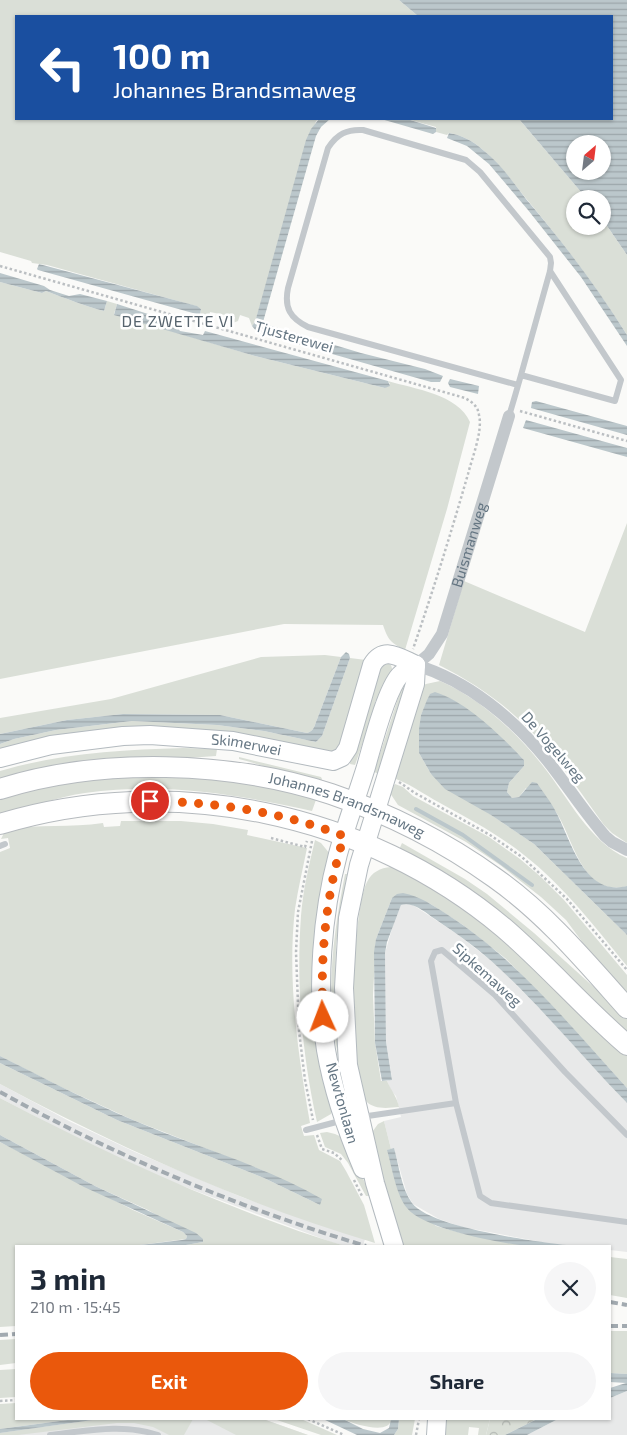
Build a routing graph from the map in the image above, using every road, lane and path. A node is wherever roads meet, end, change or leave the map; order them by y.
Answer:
1 (0, 266) edge
2 (550, 271) junction
3 (521, 375) junction
4 (518, 386) junction
5 (510, 413) junction
6 (627, 441) edge
7 (416, 665) junction
8 (0, 758) edge
9 (394, 781) dead end
10 (0, 789) edge
11 (354, 803) junction
12 (374, 810) junction
13 (2, 826) edge
14 (344, 836) junction
15 (308, 837) dead end
16 (271, 838) dead end
17 (364, 844) junction
18 (305, 846) junction
19 (310, 848) dead end
20 (627, 850) edge
21 (627, 970) edge
22 (627, 1008) edge
23 (627, 1045) edge
24 (456, 1103) junction
25 (352, 1118) junction
26 (306, 1130) dead end
27 (627, 1135) edge
28 (627, 1222) edge
29 (394, 1245) edge
30 (15, 1400) edge
31 (0, 1401) edge
32 (310, 1420) edge
33 (419, 1420) edge
34 (437, 1420) edge
35 (50, 1435) edge
36 (158, 1435) edge
37 (344, 1435) edge
38 (416, 1435) edge
39 (436, 1435) edge

1 - 7 path, Tjusterewei
2 - 3 lane
2 - 3 lane
2 - 4 lane
3 - 4 lane
4 - 5 lane
5 - 6 path
5 - 7 street, Buismanweg
7 - 8 street, Skimerwei
7 - 11 street, Buismanweg
7 - 12 street
7 - 20 street, De Vogelweg
9 - 21 path
10 - 11 main road, Johannes Brandsmaweg
11 - 12 main road, Johannes Brandsmaweg
11 - 14 street, Newtonlaan
12 - 17 street, Newtonlaan
12 - 22 main road, Johannes Brandsmaweg
13 - 14 main road, Johannes Brandsmaweg
14 - 17 main road, Johannes Brandsmaweg
14 - 25 street, Newtonlaan
15 - 18 path
16 - 18 path
17 - 23 main road, Johannes Brandsmaweg
17 - 25 street, Newtonlaan
18 - 19 path
24 - 25 lane
24 - 27 lane, Sipkemaweg
24 - 28 lane, Sipkemaweg
25 - 26 lane
25 - 29 street, Newtonlaan
30 - 31 path
32 - 37 path
33 - 38 path
34 - 39 street
35 - 36 lane

